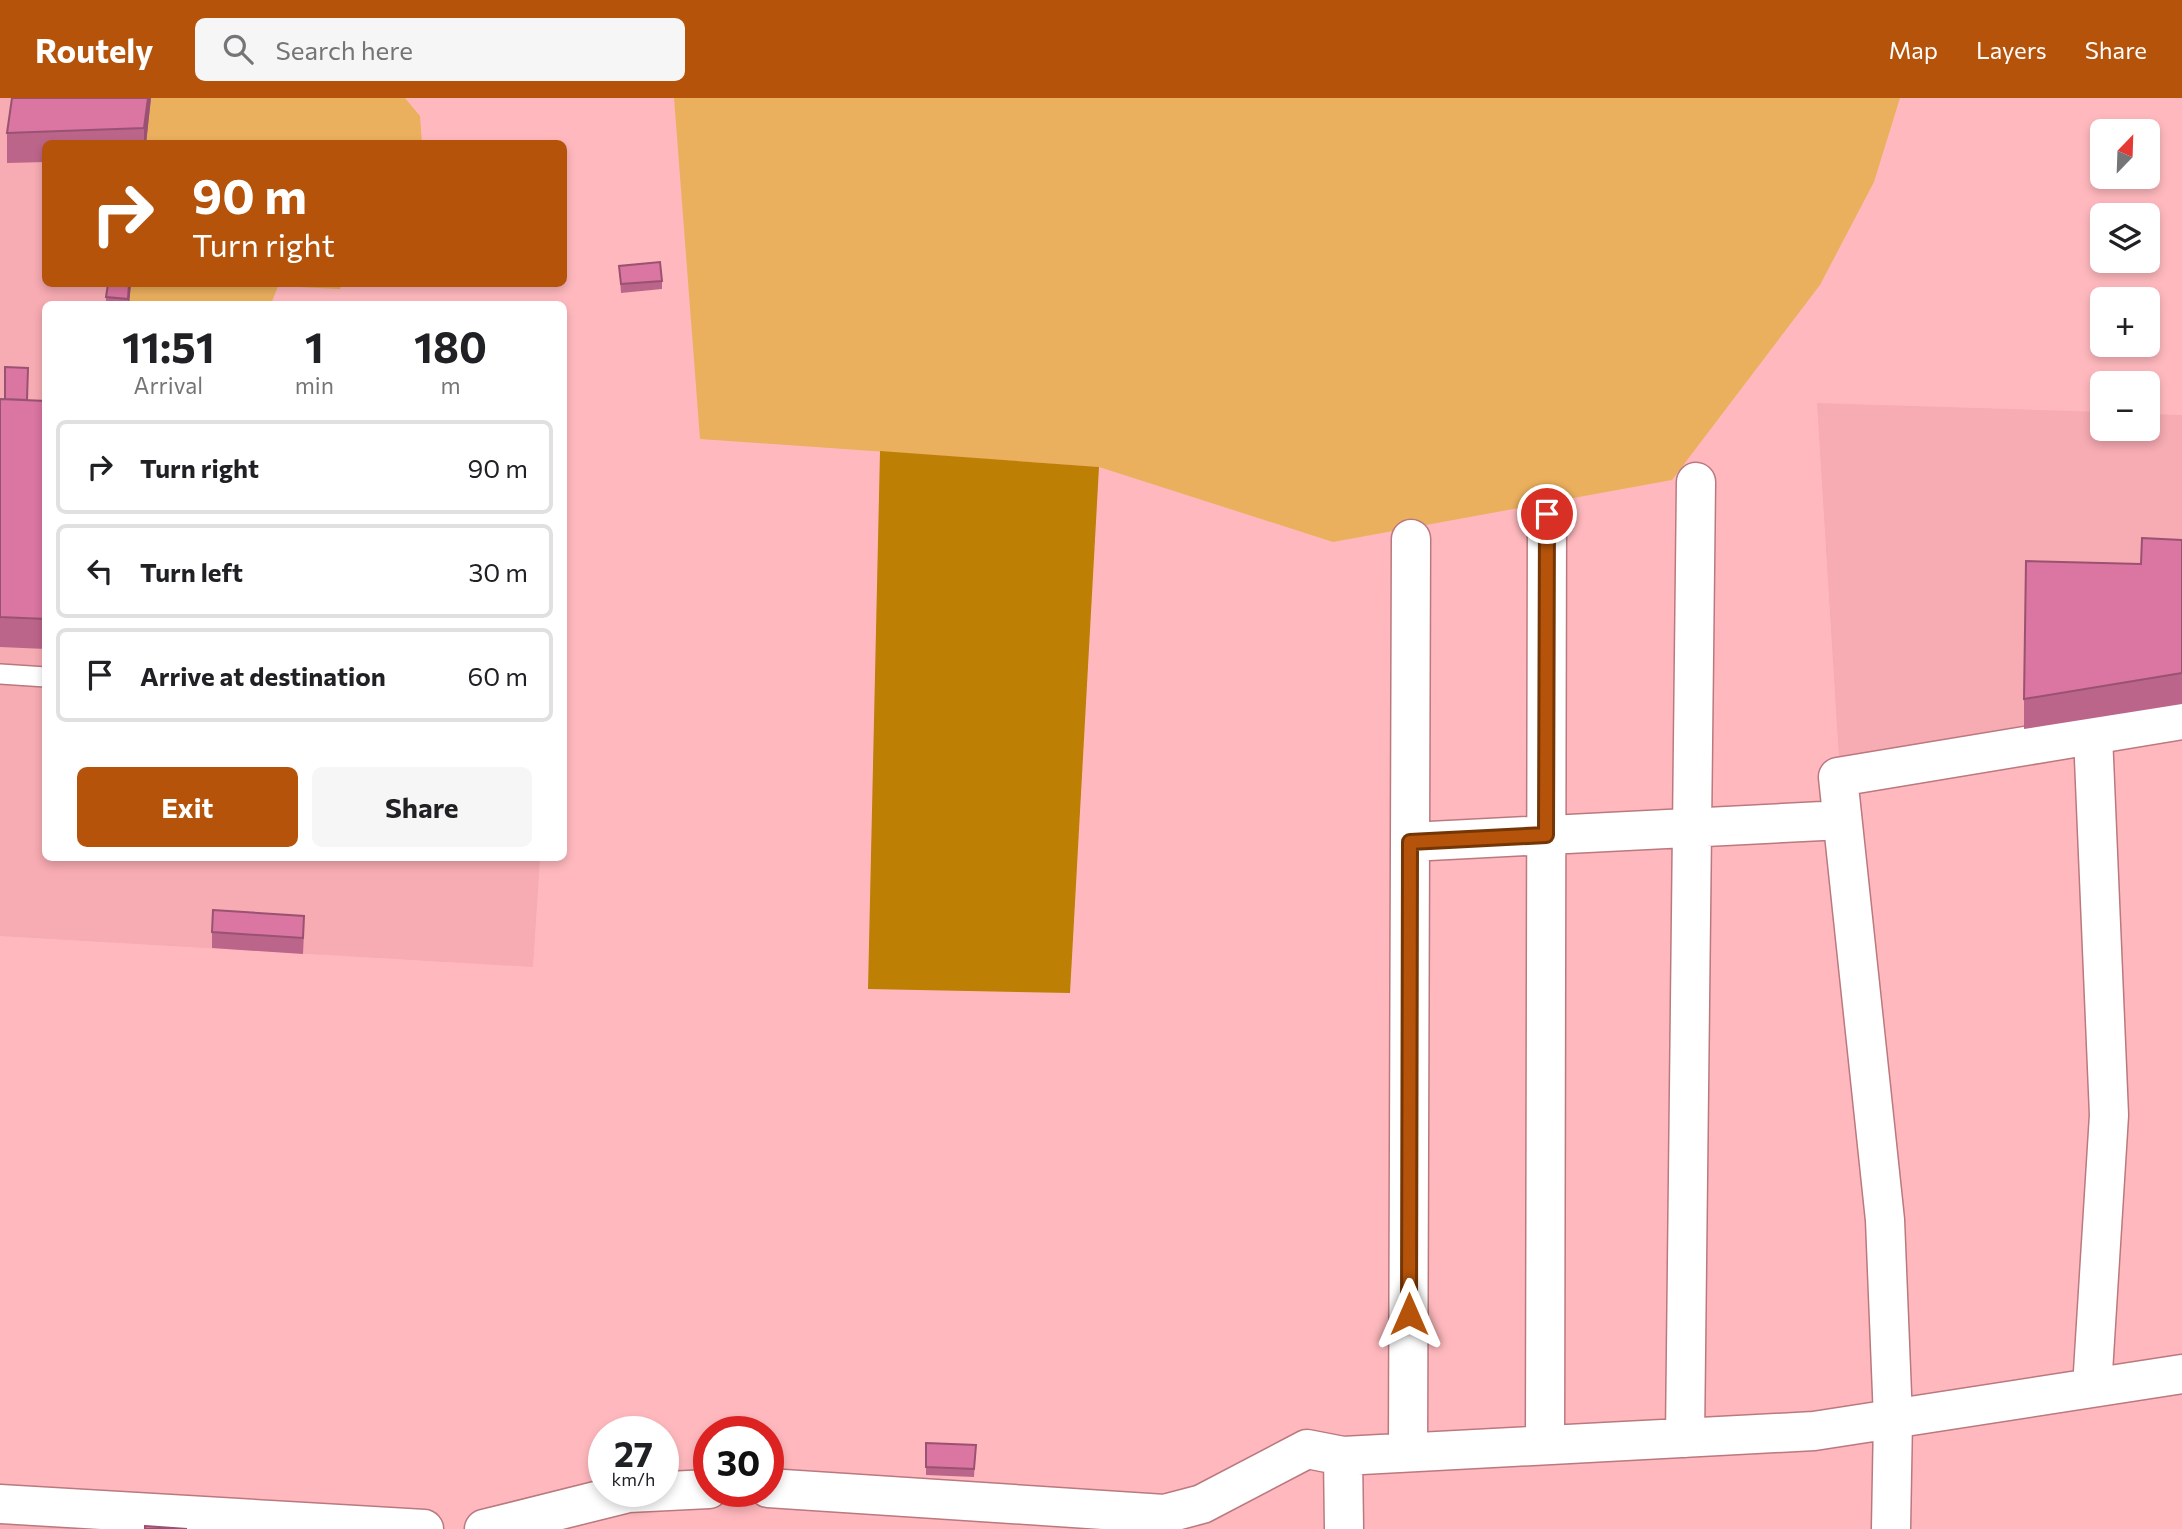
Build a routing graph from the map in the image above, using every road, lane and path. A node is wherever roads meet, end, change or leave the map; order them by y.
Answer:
1 (1696, 482) dead end
2 (1547, 514) dead end
3 (1411, 539) dead end
4 (0, 674) edge
5 (42, 677) edge
6 (2182, 720) edge
7 (2093, 734) junction
8 (1842, 820) junction
9 (1692, 828) junction
10 (1546, 835) junction
11 (1410, 842) junction
12 (2182, 1374) edge
13 (2092, 1388) junction
14 (1894, 1419) junction
15 (1685, 1438) junction
16 (1545, 1445) junction
17 (1408, 1452) junction
18 (1343, 1456) junction
19 (784, 1489) edge
20 (693, 1490) edge
21 (0, 1504) edge
22 (424, 1529) edge
23 (484, 1529) edge
24 (1344, 1529) edge
25 (1891, 1529) edge

1 - 9 street
2 - 10 street
3 - 11 street
4 - 5 lane
6 - 7 street
7 - 8 street
7 - 13 street
8 - 9 street
8 - 14 street
9 - 10 street
9 - 15 street
10 - 11 street
10 - 16 street
11 - 17 street
12 - 13 street
13 - 14 street
14 - 15 street
14 - 25 street
15 - 16 street
16 - 17 street
17 - 18 street
18 - 19 street
18 - 24 street
20 - 23 street
21 - 22 street

